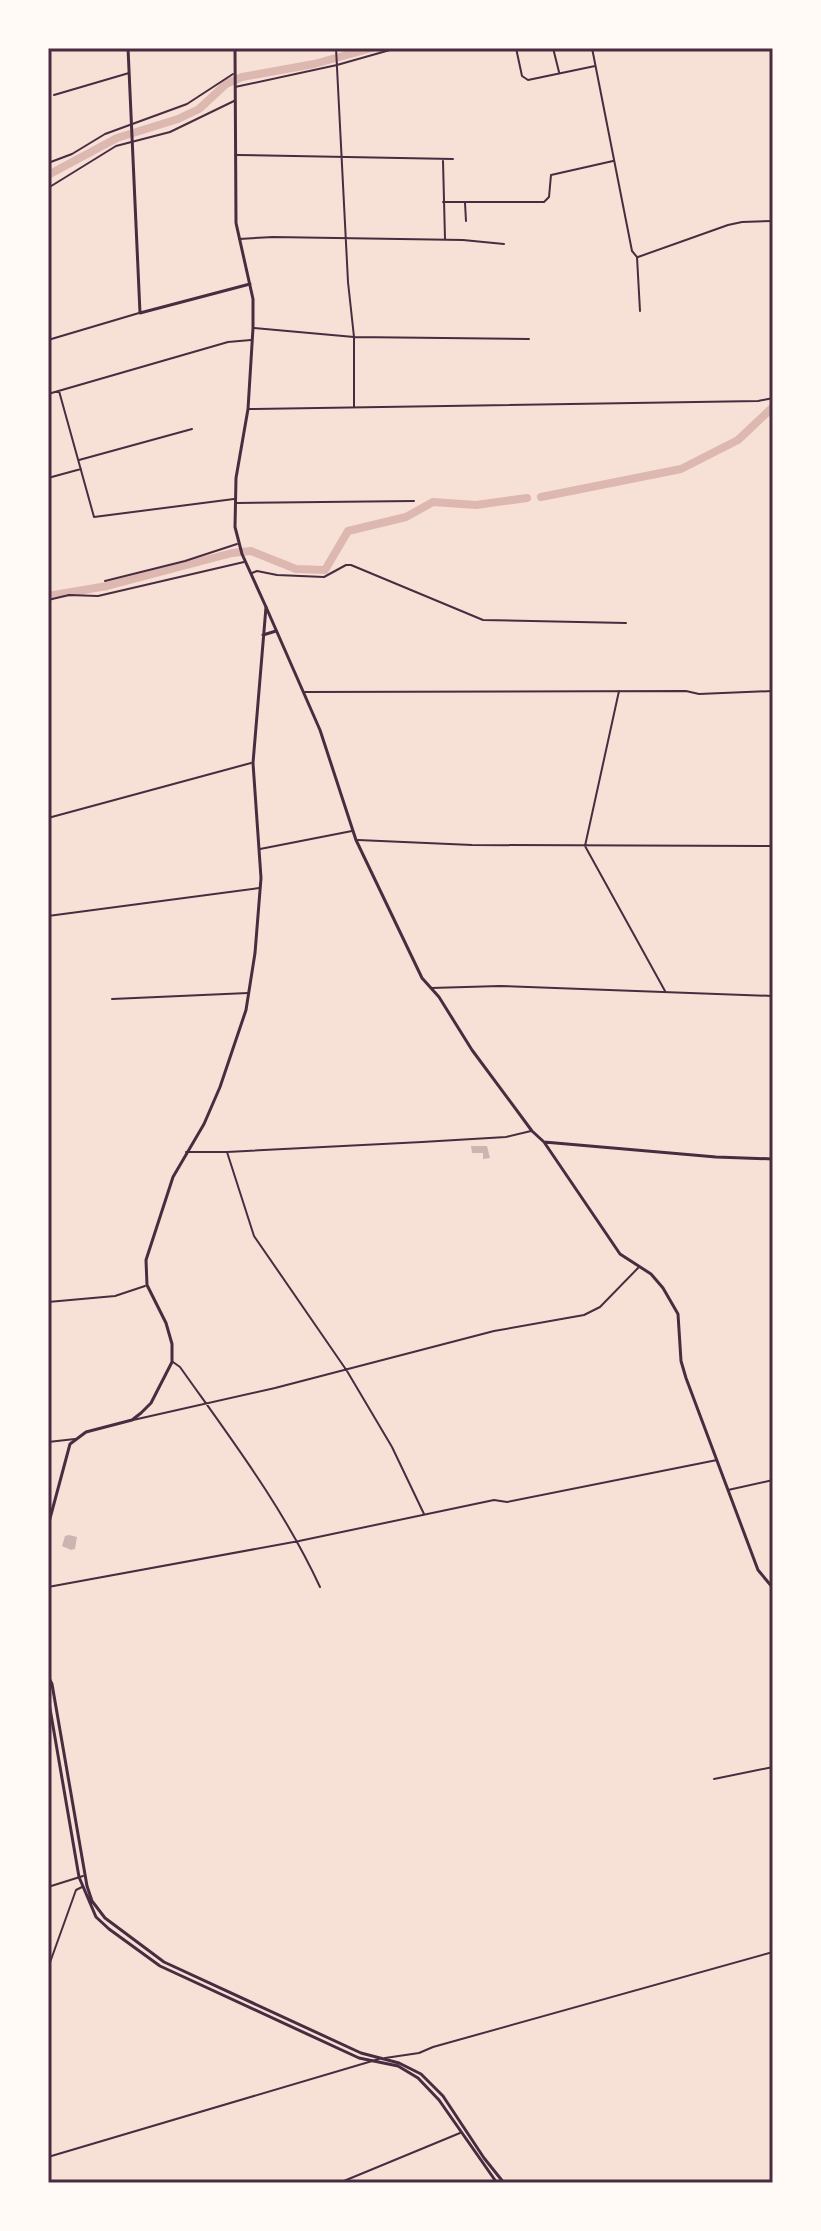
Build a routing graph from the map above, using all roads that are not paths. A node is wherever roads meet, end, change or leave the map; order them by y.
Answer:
1 (128, 48) edge
2 (235, 48) edge
3 (336, 48) edge
4 (397, 48) edge
5 (516, 48) edge
6 (553, 48) edge
7 (592, 48) edge
8 (337, 63) junction
9 (596, 66) junction
10 (129, 73) junction
11 (560, 73) junction
12 (235, 74) junction
13 (235, 86) junction
14 (54, 95) dead end
15 (235, 101) junction
16 (130, 128) junction
17 (131, 140) junction
18 (236, 155) junction
19 (343, 156) junction
20 (453, 159) dead end
21 (443, 160) junction
22 (614, 161) junction
23 (48, 163) edge
24 (48, 188) edge
25 (443, 202) junction
26 (465, 203) junction
27 (466, 221) dead end
28 (773, 221) edge
29 (347, 239) junction
30 (238, 240) junction
31 (445, 240) junction
32 (504, 244) dead end
33 (637, 257) junction
34 (250, 284) junction
35 (640, 311) dead end
36 (140, 313) junction
37 (253, 328) junction
38 (354, 337) junction
39 (529, 339) dead end
40 (48, 340) edge
41 (252, 340) junction
42 (59, 391) junction
43 (48, 394) edge
44 (773, 398) edge
45 (354, 407) junction
46 (248, 409) junction
47 (192, 429) dead end
48 (78, 460) junction
49 (81, 469) junction
50 (48, 478) edge
51 (235, 501) junction
52 (414, 501) dead end
53 (239, 546) junction
54 (245, 562) junction
55 (251, 573) junction
56 (105, 581) dead end
57 (48, 600) edge
58 (266, 607) junction
59 (626, 623) dead end
60 (276, 631) junction
61 (263, 635) junction
62 (619, 690) junction
63 (773, 691) edge
64 (305, 692) junction
65 (253, 763) junction
66 (48, 818) edge
67 (353, 831) junction
68 (356, 840) junction
69 (585, 846) junction
70 (773, 846) edge
71 (259, 850) junction
72 (260, 888) junction
73 (48, 916) edge
74 (431, 988) junction
75 (249, 992) junction
76 (666, 992) junction
77 (773, 996) edge
78 (112, 999) dead end
79 (532, 1131) junction
80 (544, 1142) junction
81 (186, 1152) junction
82 (227, 1152) junction
83 (773, 1159) edge
84 (639, 1267) junction
85 (147, 1285) junction
86 (48, 1302) edge
87 (172, 1362) junction
88 (347, 1371) junction
89 (206, 1403) junction
90 (132, 1420) junction
91 (75, 1439) junction
92 (48, 1442) edge
93 (717, 1460) junction
94 (773, 1480) edge
95 (728, 1490) junction
96 (424, 1514) junction
97 (48, 1526) edge
98 (299, 1541) junction
99 (48, 1587) edge
100 (320, 1587) dead end
101 (773, 1588) edge
102 (48, 1676) edge
103 (48, 1697) edge
104 (56, 1726) junction
105 (773, 1767) edge
106 (714, 1779) dead end
107 (82, 1876) junction
108 (84, 1886) junction
109 (48, 1887) edge
110 (773, 1952) edge
111 (48, 1968) edge
112 (379, 2059) junction
113 (371, 2062) junction
114 (462, 2131) junction
115 (48, 2157) edge
116 (502, 2181) edge
117 (339, 2183) edge
118 (496, 2183) edge

1 - 10 main road
2 - 12 main road
3 - 8 street
4 - 8 street
5 - 11 street
6 - 11 street
7 - 9 street
8 - 13 street
8 - 19 street
9 - 11 street
9 - 22 street
10 - 14 street
10 - 16 main road
12 - 13 main road
12 - 16 street
13 - 15 main road
15 - 17 street
15 - 18 main road
16 - 17 main road
16 - 23 street
17 - 24 street
17 - 36 main road
18 - 19 street
18 - 30 main road
19 - 21 street
19 - 29 street
20 - 21 street
21 - 25 street
22 - 26 street
22 - 33 street
25 - 26 street
25 - 31 street
26 - 27 street
28 - 33 street
29 - 30 street
29 - 31 street
29 - 38 street
30 - 34 main road
31 - 32 street
33 - 35 street
34 - 36 main road
34 - 37 main road
36 - 40 street
37 - 38 street
37 - 41 main road
38 - 39 street
38 - 45 street
41 - 42 street
41 - 46 main road
42 - 43 street
42 - 48 street
44 - 45 street
45 - 46 street
46 - 51 main road
47 - 48 street
48 - 49 street
49 - 50 street
49 - 51 street
51 - 52 street
51 - 53 main road
53 - 54 main road
53 - 56 street
54 - 55 main road
54 - 57 street
55 - 58 main road
55 - 59 street
58 - 60 main road
58 - 61 main road
60 - 61 main road
60 - 64 main road
61 - 65 main road
62 - 63 street
62 - 64 street
62 - 69 street
64 - 67 main road
65 - 66 street
65 - 71 main road
67 - 68 main road
67 - 71 street
68 - 69 street
68 - 74 main road
69 - 70 street
69 - 76 street
71 - 72 main road
72 - 73 street
72 - 75 main road
74 - 76 street
74 - 79 main road
75 - 78 street
75 - 81 main road
76 - 77 street
79 - 80 main road
79 - 82 street
80 - 83 main road
80 - 84 main road
81 - 82 street
81 - 85 main road
82 - 88 street
84 - 88 street
84 - 93 main road
85 - 86 street
85 - 87 main road
87 - 89 street
87 - 90 main road
88 - 89 street
88 - 96 street
89 - 90 street
89 - 98 street
90 - 91 main road
91 - 92 street
91 - 97 main road
93 - 95 main road
93 - 96 street
94 - 95 street
95 - 101 main road
96 - 98 street
98 - 99 street
98 - 100 street
102 - 104 main road
103 - 104 main road
104 - 107 main road
105 - 106 street
107 - 108 main road
107 - 109 street
108 - 111 street
108 - 112 main road
108 - 113 main road
110 - 112 street
112 - 113 street
112 - 114 main road
113 - 114 main road
113 - 115 street
114 - 116 main road
114 - 117 street
114 - 118 main road
116 - 118 street

